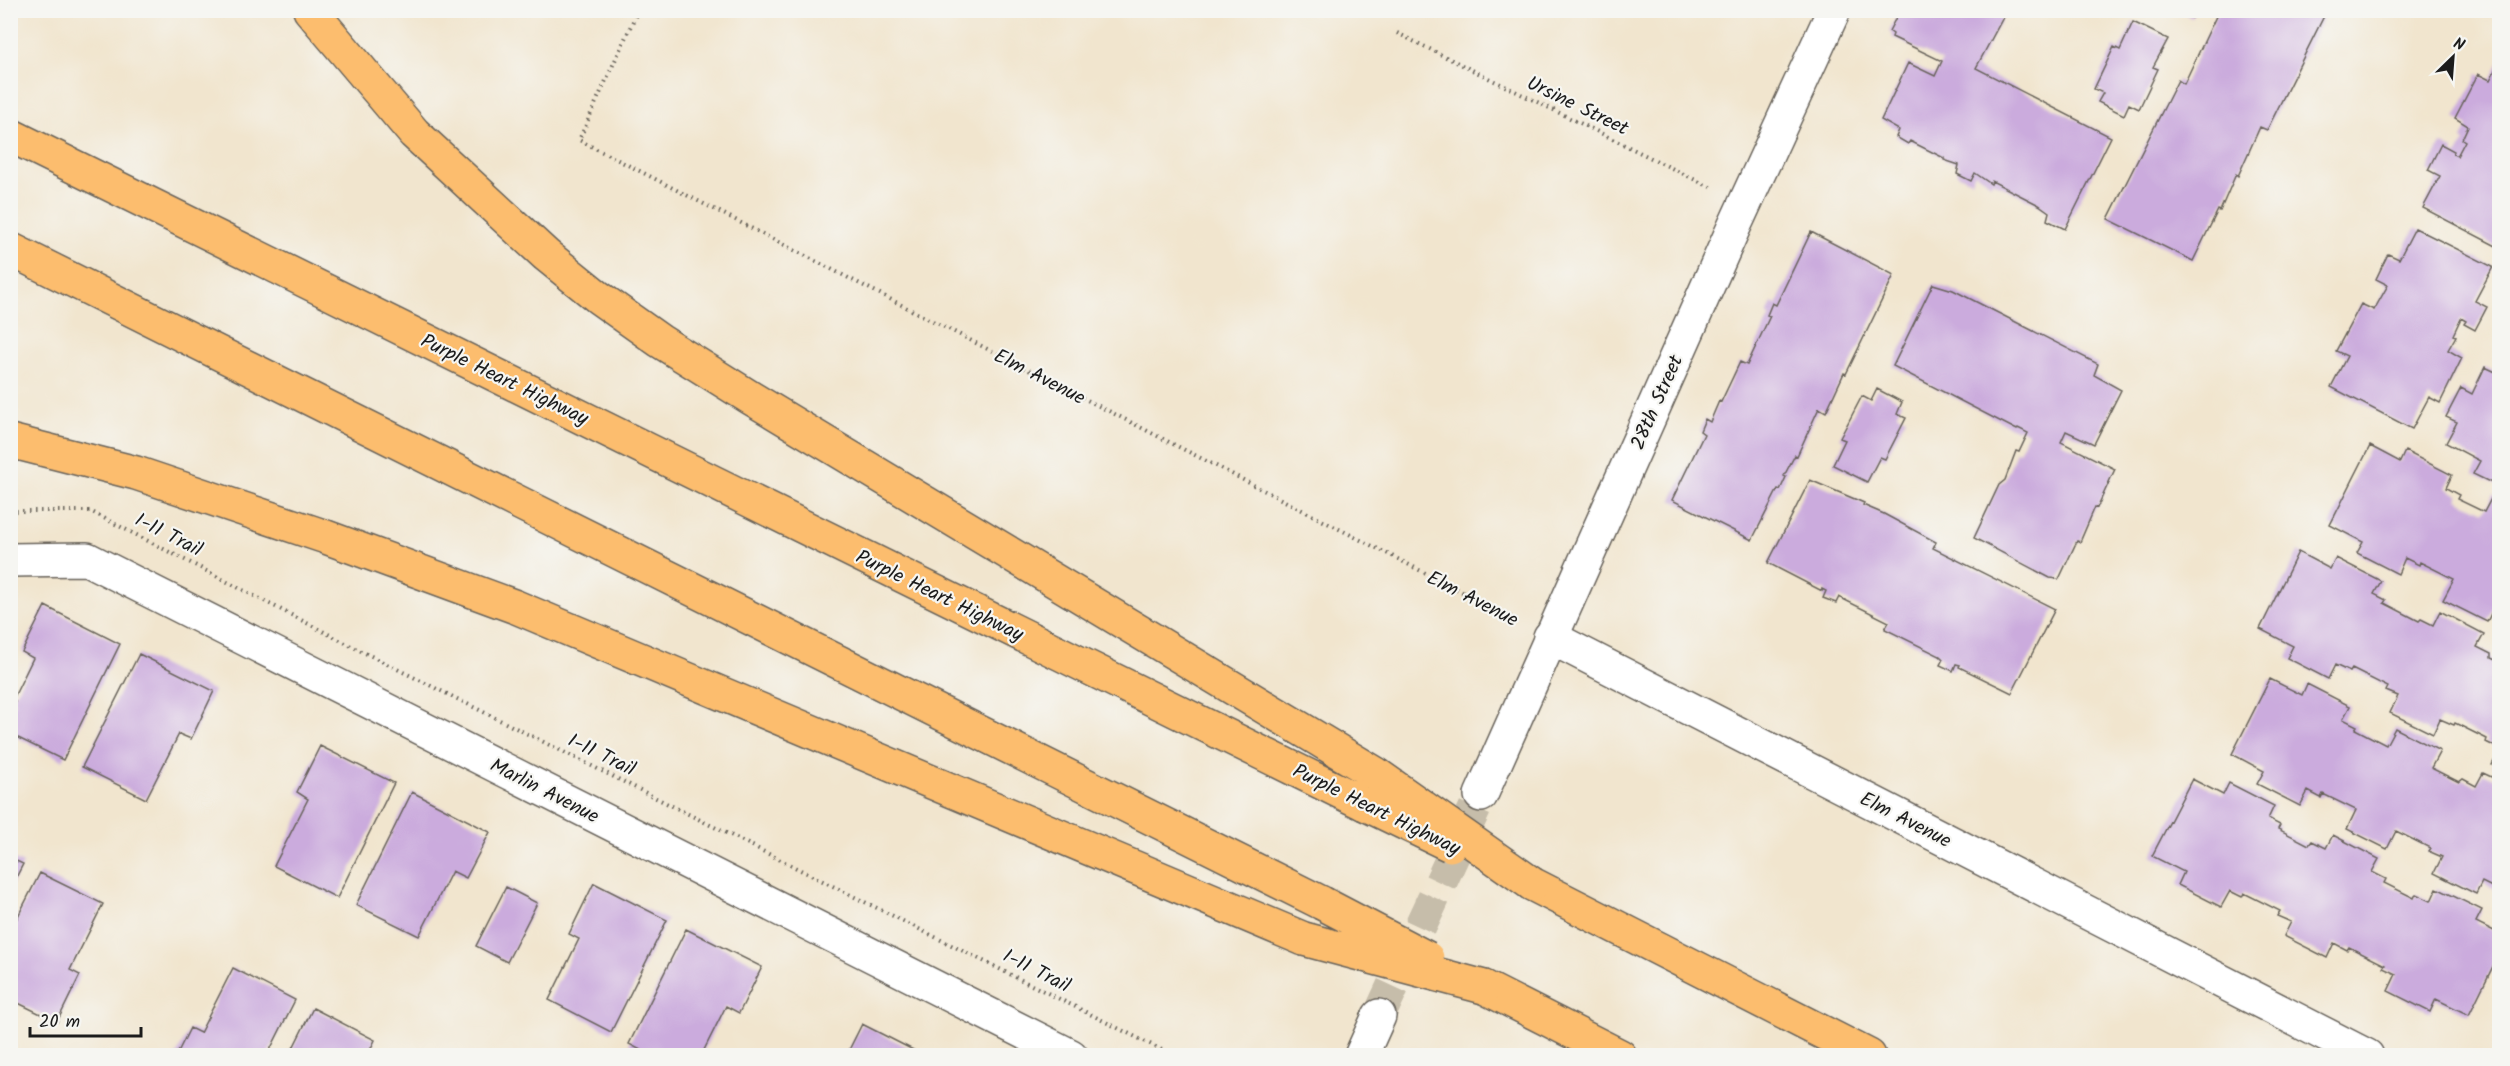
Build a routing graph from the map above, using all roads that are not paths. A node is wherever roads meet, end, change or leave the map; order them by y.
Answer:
1 (310, 10) edge
2 (1834, 10) edge
3 (10, 135) edge
4 (10, 249) edge
5 (10, 441) edge
6 (10, 560) edge
7 (1550, 637) junction
8 (1481, 795) tunnel mouth
9 (1532, 884) junction
10 (1484, 987) junction
11 (1379, 1016) tunnel mouth
12 (1071, 1056) edge
13 (1361, 1056) edge
14 (1620, 1056) edge
15 (1869, 1056) edge
16 (2367, 1056) edge

1 - 9 highway, bridge
2 - 7 street, 28th Street
3 - 9 highway, Purple Heart Highway, bridge
4 - 10 highway, bridge
5 - 10 highway, bridge
6 - 12 street, Marlin Avenue
7 - 8 street, 28th Street
7 - 16 street, Elm Avenue
9 - 15 highway, Purple Heart Highway
10 - 14 highway
11 - 13 street

